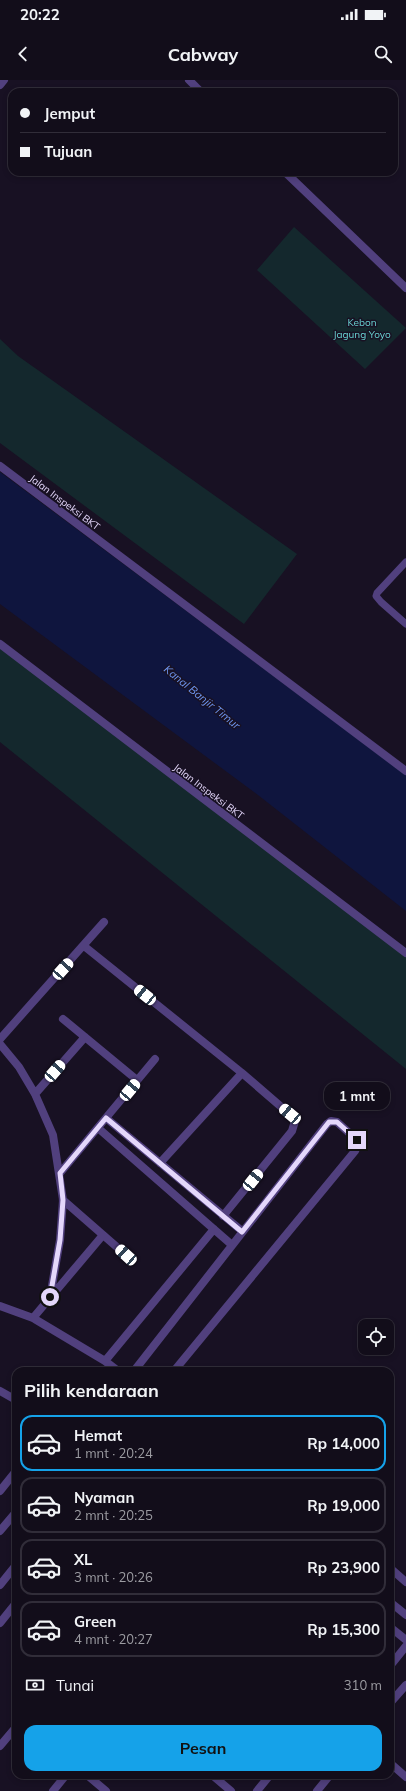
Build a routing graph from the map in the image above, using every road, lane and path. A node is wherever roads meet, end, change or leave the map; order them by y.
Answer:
1 (4, 80) edge
2 (189, 80) edge
3 (0, 85) edge
4 (197, 88) edge
5 (289, 176) edge
6 (406, 288) edge
7 (0, 466) edge
8 (406, 562) edge
9 (406, 624) edge
10 (0, 644) edge
11 (406, 770) edge
12 (104, 922) dead end
13 (84, 946) junction
14 (406, 953) edge
15 (63, 1019) dead end
16 (85, 1037) junction
17 (0, 1039) edge
18 (0, 1044) edge
19 (155, 1059) dead end
20 (242, 1073) junction
21 (137, 1080) junction
22 (35, 1094) junction
23 (106, 1118) junction
24 (98, 1128) junction
25 (160, 1163) junction
26 (60, 1173) junction
27 (63, 1200) junction
28 (216, 1210) junction
29 (223, 1216) junction
30 (206, 1222) junction
31 (214, 1229) junction
32 (242, 1232) junction
33 (103, 1235) junction
34 (232, 1245) junction
35 (126, 1255) dead end
36 (50, 1297) junction
37 (0, 1306) edge
38 (33, 1318) junction
39 (105, 1361) junction
40 (113, 1367) edge
41 (137, 1367) edge
42 (177, 1367) edge
43 (0, 1390) edge
44 (12, 1398) edge
45 (12, 1476) edge
46 (0, 1491) edge
47 (12, 1517) edge
48 (0, 1531) edge
49 (12, 1570) edge
50 (394, 1572) edge
51 (406, 1582) edge
52 (0, 1585) edge
53 (394, 1605) edge
54 (12, 1608) edge
55 (406, 1615) edge
56 (0, 1623) edge
57 (394, 1630) edge
58 (406, 1640) edge
59 (406, 1646) edge
60 (394, 1661) edge
61 (406, 1685) edge
62 (394, 1698) edge
63 (12, 1732) edge
64 (0, 1746) edge
65 (394, 1766) edge
66 (406, 1777) edge
67 (63, 1779) edge
68 (92, 1779) edge
69 (217, 1779) edge
70 (267, 1779) edge
71 (327, 1779) edge
72 (53, 1791) edge
73 (106, 1791) edge
74 (231, 1791) edge
75 (257, 1791) edge
76 (317, 1791) edge

1 - 3 street
2 - 4 street
5 - 6 street
7 - 11 street, Jalan Inspeksi BKT
8 - 9 lane
10 - 14 street, Jalan Inspeksi BKT
12 - 13 street
13 - 17 street
13 - 20 street
15 - 16 street
16 - 21 street
16 - 22 street
18 - 22 street
19 - 21 street
20 - 25 street
20 - 29 street
21 - 23 street
22 - 26 street
23 - 24 street
23 - 25 street
24 - 26 street
24 - 30 street
25 - 28 street
26 - 27 street
27 - 33 street
27 - 36 street
28 - 29 street
28 - 30 street
29 - 32 street
30 - 31 street
31 - 34 street
31 - 39 street
32 - 34 street
32 - 42 street
33 - 35 street
33 - 36 street
34 - 41 street
36 - 38 street
37 - 38 street
38 - 39 street
39 - 40 street
43 - 44 street
45 - 46 street
47 - 48 street
49 - 52 street
50 - 51 street
53 - 55 street
54 - 56 street
57 - 58 street
59 - 60 street
61 - 62 street
63 - 64 street
65 - 66 street
67 - 72 street
68 - 73 street
69 - 74 street
70 - 75 street
71 - 76 street

